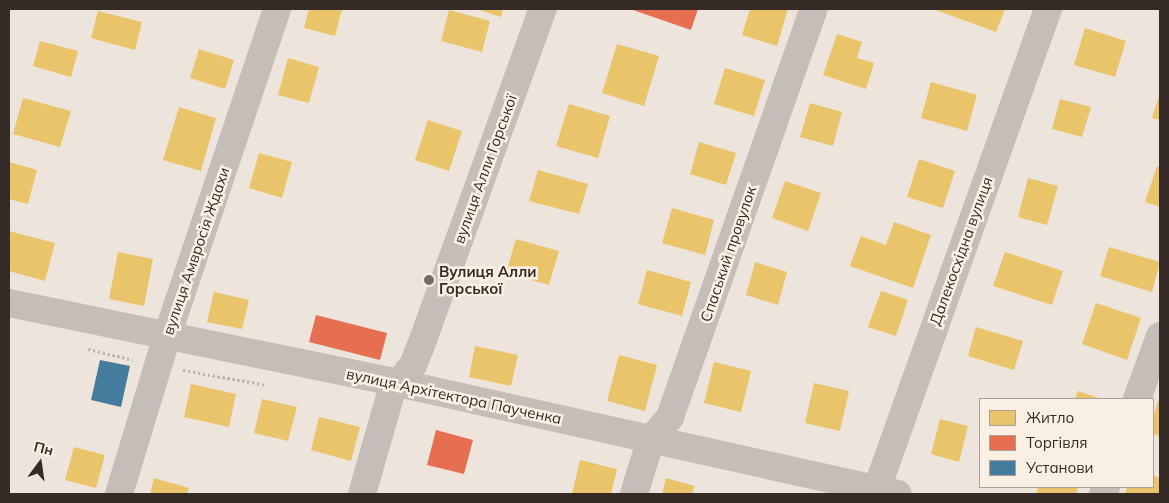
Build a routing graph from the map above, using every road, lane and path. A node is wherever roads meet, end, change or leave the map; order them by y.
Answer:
1 (277, 9) edge
2 (543, 9) edge
3 (814, 9) edge
4 (1048, 9) edge
5 (9, 303) edge
6 (167, 336) junction
7 (1160, 336) edge
8 (398, 382) junction
9 (1138, 398) edge
10 (651, 439) junction
11 (883, 492) edge
12 (120, 494) edge
13 (362, 494) edge
14 (634, 494) edge

1 - 6 street, вулиця Амвросія Ждахи
2 - 8 street, вулиця Алли Горської
3 - 10 street, Спаський провулок
4 - 11 street, Далекосхідна вулиця
5 - 6 street, вулиця Архітектора Паученка
6 - 8 street, вулиця Архітектора Паученка
6 - 12 street, вулиця Амвросія Ждахи
7 - 9 street
8 - 10 street, вулиця Архітектора Паученка
8 - 13 street, вулиця Алли Горської
10 - 11 street, вулиця Архітектора Паученка
10 - 14 street, Спаський провулок

